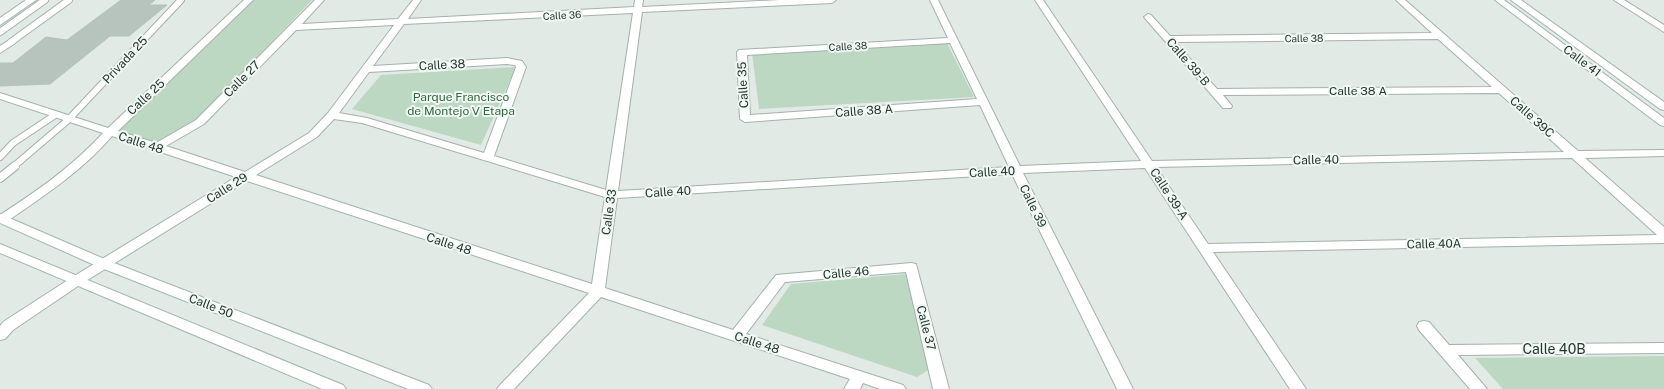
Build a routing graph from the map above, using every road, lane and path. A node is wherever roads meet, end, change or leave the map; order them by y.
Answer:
1 (32, 0) edge
2 (45, 0) edge
3 (69, 0) edge
4 (181, 0) edge
5 (249, 0) edge
6 (320, 0) edge
7 (417, 0) edge
8 (832, 0) edge
9 (934, 0) edge
10 (1039, 0) edge
11 (1400, 0) edge
12 (1499, 0) edge
13 (1515, 0) edge
14 (1618, 0) edge
15 (736, 3) edge
16 (638, 6) edge
17 (1148, 18) dead end
18 (0, 22) edge
19 (400, 22) junction
20 (293, 27) junction
21 (1664, 29) edge
22 (0, 32) edge
23 (1441, 36) junction
24 (1168, 39) junction
25 (954, 40) junction
26 (11, 42) joint
27 (0, 50) edge
28 (742, 52) joint
29 (365, 69) junction
30 (1502, 90) junction
31 (1214, 92) junction
32 (0, 96) edge
33 (983, 102) junction
34 (1227, 106) dead end
35 (1664, 107) edge
36 (55, 115) junction
37 (332, 115) junction
38 (745, 119) joint
39 (68, 120) junction
40 (1664, 123) edge
41 (109, 133) junction
42 (156, 148) junction
43 (1664, 153) edge
44 (1575, 155) junction
45 (0, 157) edge
46 (488, 158) junction
47 (1149, 164) junction
48 (1016, 170) junction
49 (245, 177) junction
50 (0, 178) edge
51 (611, 195) junction
52 (1, 218) edge
53 (1664, 234) edge
54 (1664, 239) edge
55 (0, 248) edge
56 (1203, 248) junction
57 (104, 264) junction
58 (911, 268) joint
59 (76, 281) junction
60 (598, 292) junction
61 (1424, 326) dead end
62 (0, 335) edge
63 (736, 336) junction
64 (1664, 348) edge
65 (1444, 350) junction
66 (856, 383) edge
67 (338, 389) edge
68 (424, 389) edge
69 (505, 389) edge
70 (898, 389) edge
71 (941, 389) edge
72 (1125, 389) edge
73 (1298, 389) edge
74 (1479, 389) edge

1 - 18 street
2 - 22 lane
3 - 26 lane
4 - 39 lane, Privada 25
5 - 41 street, Calle 25
6 - 20 street, Calle 27
7 - 19 street, Calle 29
8 - 15 street, Calle 36
9 - 25 street, Calle 39
10 - 47 street, Calle 39-A
11 - 23 street, Calle 39C
12 - 40 street, Calle 41
13 - 35 street, Calle 41
14 - 21 street
15 - 16 street, Calle 36
16 - 19 street, Calle 36
16 - 51 street, Calle 33
17 - 24 street, Calle 39-B
19 - 20 street, Calle 36
19 - 29 street, Calle 29
20 - 42 street, Calle 27
23 - 24 street, Calle 38
23 - 30 street, Calle 39C
24 - 31 street, Calle 39-B
25 - 28 street, Calle 38
25 - 33 street, Calle 39
26 - 27 street
28 - 38 street, Calle 35
29 - 37 street, Calle 29
29 - 46 street, Calle 38
30 - 31 street, Calle 38 A
30 - 44 street, Calle 39C
31 - 34 street, Calle 39-B
32 - 36 street, Calle 48
33 - 38 street, Calle 38 A
33 - 48 street, Calle 39
36 - 39 street, Calle 48
36 - 45 lane
37 - 46 street, Calle 40
37 - 49 street, Calle 29
39 - 41 street, Calle 48
39 - 50 lane
41 - 42 street, Calle 48
41 - 52 street, Calle 25
42 - 49 street, Calle 48
43 - 44 street, Calle 40
44 - 47 street, Calle 40
44 - 53 street, Calle 39C
46 - 51 street, Calle 40
47 - 48 street, Calle 40
47 - 56 street, Calle 39-A
48 - 51 street, Calle 40
48 - 72 street, Calle 39
49 - 57 street, Calle 29
49 - 60 street, Calle 48
51 - 60 street, Calle 33
52 - 57 street, Calle 50
54 - 56 street, Calle 40A
55 - 59 street
56 - 73 street, Calle 39-A
57 - 59 street, Calle 29
57 - 68 street, Calle 50
58 - 63 street, Calle 46
58 - 71 street, Calle 37
59 - 62 street, Calle 29
59 - 67 street
60 - 63 street, Calle 48
60 - 69 street
61 - 65 street
63 - 66 street, Calle 48
64 - 65 street, Calle 40B
65 - 74 street
66 - 70 street, Calle 48

